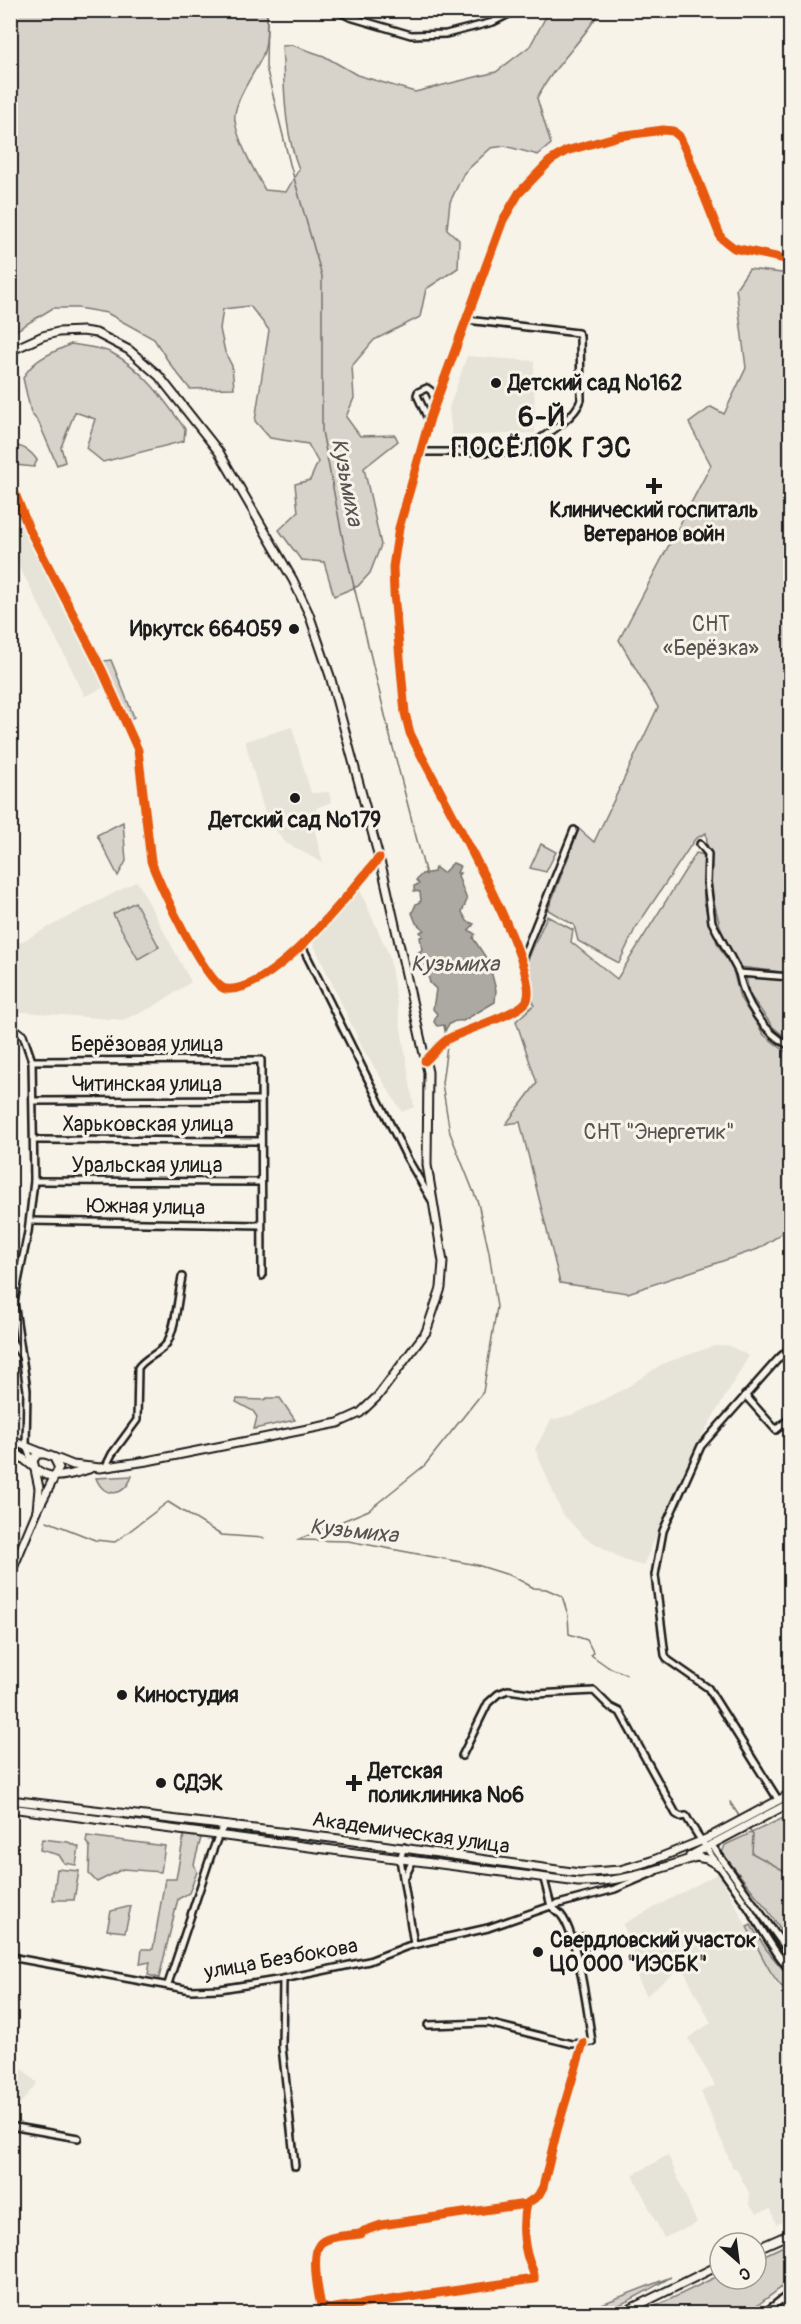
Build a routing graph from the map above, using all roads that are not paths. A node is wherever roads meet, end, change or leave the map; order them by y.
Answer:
1 (336, 10) edge
2 (517, 10) edge
3 (790, 260) edge
4 (467, 320) junction
5 (10, 351) edge
6 (436, 402) junction
7 (429, 421) junction
8 (421, 452) junction
9 (520, 452) junction
10 (565, 452) dead end
11 (10, 481) edge
12 (574, 831) dead end
13 (700, 844) dead end
14 (379, 858) junction
15 (302, 946) junction
16 (521, 962) junction
17 (739, 973) junction
18 (790, 977) edge
19 (10, 1025) edge
20 (790, 1046) edge
21 (32, 1061) junction
22 (425, 1061) junction
23 (261, 1100) junction
24 (33, 1101) junction
25 (35, 1140) junction
26 (261, 1141) junction
27 (34, 1181) junction
28 (261, 1182) junction
29 (431, 1198) junction
30 (30, 1221) junction
31 (261, 1225) junction
32 (262, 1276) dead end
33 (182, 1277) dead end
34 (10, 1339) edge
35 (790, 1348) edge
36 (23, 1359) junction
37 (745, 1395) junction
38 (790, 1418) edge
39 (10, 1440) edge
40 (26, 1446) junction
41 (10, 1448) edge
42 (51, 1456) junction
43 (106, 1467) junction
44 (35, 1468) junction
45 (93, 1468) junction
46 (56, 1474) junction
47 (68, 1474) junction
48 (47, 1492) junction
49 (37, 1511) junction
50 (10, 1575) edge
51 (462, 1756) dead end
52 (790, 1794) edge
53 (10, 1800) edge
54 (779, 1801) junction
55 (790, 1803) edge
56 (10, 1808) edge
57 (745, 1823) junction
58 (225, 1825) junction
59 (219, 1834) junction
60 (704, 1840) junction
61 (382, 1845) junction
62 (404, 1847) junction
63 (709, 1847) junction
64 (378, 1856) junction
65 (400, 1859) junction
66 (413, 1860) junction
67 (718, 1866) junction
68 (666, 1867) junction
69 (405, 1877) junction
70 (544, 1879) junction
71 (551, 1906) junction
72 (583, 1937) dead end
73 (414, 1944) junction
74 (790, 1954) edge
75 (10, 1956) edge
76 (586, 1958) dead end
77 (790, 1970) edge
78 (171, 1973) junction
79 (283, 1979) junction
80 (168, 1984) junction
81 (191, 1990) junction
82 (428, 2025) dead end
83 (583, 2043) junction
84 (10, 2126) edge
85 (78, 2138) dead end
86 (295, 2166) dead end
87 (526, 2204) junction
88 (790, 2234) edge
89 (768, 2244) edge
90 (708, 2271) edge
91 (790, 2292) edge
92 (620, 2313) edge
93 (763, 2313) edge

1 - 2 street
3 - 4 street
4 - 6 street
4 - 9 street
5 - 14 main road
6 - 7 street
6 - 7 street
7 - 8 street
8 - 9 street
8 - 16 street
9 - 10 street
11 - 15 street
12 - 16 street
13 - 17 street
14 - 15 street
14 - 22 main road
15 - 29 street
16 - 22 street
17 - 18 street
17 - 20 street
19 - 21 street
21 - 23 street, Берёзовая улица
21 - 24 street
22 - 29 main road
23 - 24 street, Читинская улица
23 - 26 street
24 - 25 street
25 - 26 street, Харьковская улица
25 - 27 street
26 - 28 street
27 - 28 street, Уральская улица
27 - 30 street
28 - 31 street
29 - 43 main road
30 - 31 street, Южная улица
30 - 36 street
31 - 32 street
33 - 43 street
34 - 36 street
35 - 37 street
36 - 40 street
37 - 38 street
37 - 54 street
39 - 40 main road
40 - 42 main road
40 - 44 street
41 - 44 main road
42 - 44 main road
42 - 45 main road
42 - 46 main road
43 - 45 main road
44 - 46 main road
44 - 49 main road
45 - 47 main road
46 - 47 main road
46 - 48 main road
47 - 48 main road
48 - 49 main road
49 - 50 main road
51 - 60 street
52 - 54 main road, Академическая улица
53 - 58 main road, Академическая улица
54 - 57 main road, Академическая улица
55 - 57 main road
56 - 59 main road
57 - 60 main road, Академическая улица
57 - 63 main road
58 - 59 street
58 - 61 main road, Академическая улица
59 - 64 main road
59 - 78 street
60 - 62 main road, Академическая улица
60 - 63 street
61 - 62 main road, Академическая улица
61 - 64 main road
62 - 65 street
63 - 67 street
63 - 68 main road
63 - 74 street
64 - 65 main road
65 - 66 main road
65 - 69 street
66 - 69 street
66 - 70 main road
67 - 68 main road
67 - 77 street
68 - 70 main road
68 - 71 street, улица Безбокова
69 - 73 street
70 - 71 street
71 - 73 street, улица Безбокова
71 - 83 street
72 - 76 street
73 - 79 street, улица Безбокова
75 - 80 street, улица Безбокова
78 - 80 street
78 - 81 street
79 - 81 street, улица Безбокова
79 - 86 street
80 - 81 street, улица Безбокова
82 - 83 street
83 - 87 street
84 - 85 street
87 - 87 street
88 - 89 main road
90 - 92 main road
91 - 93 street

